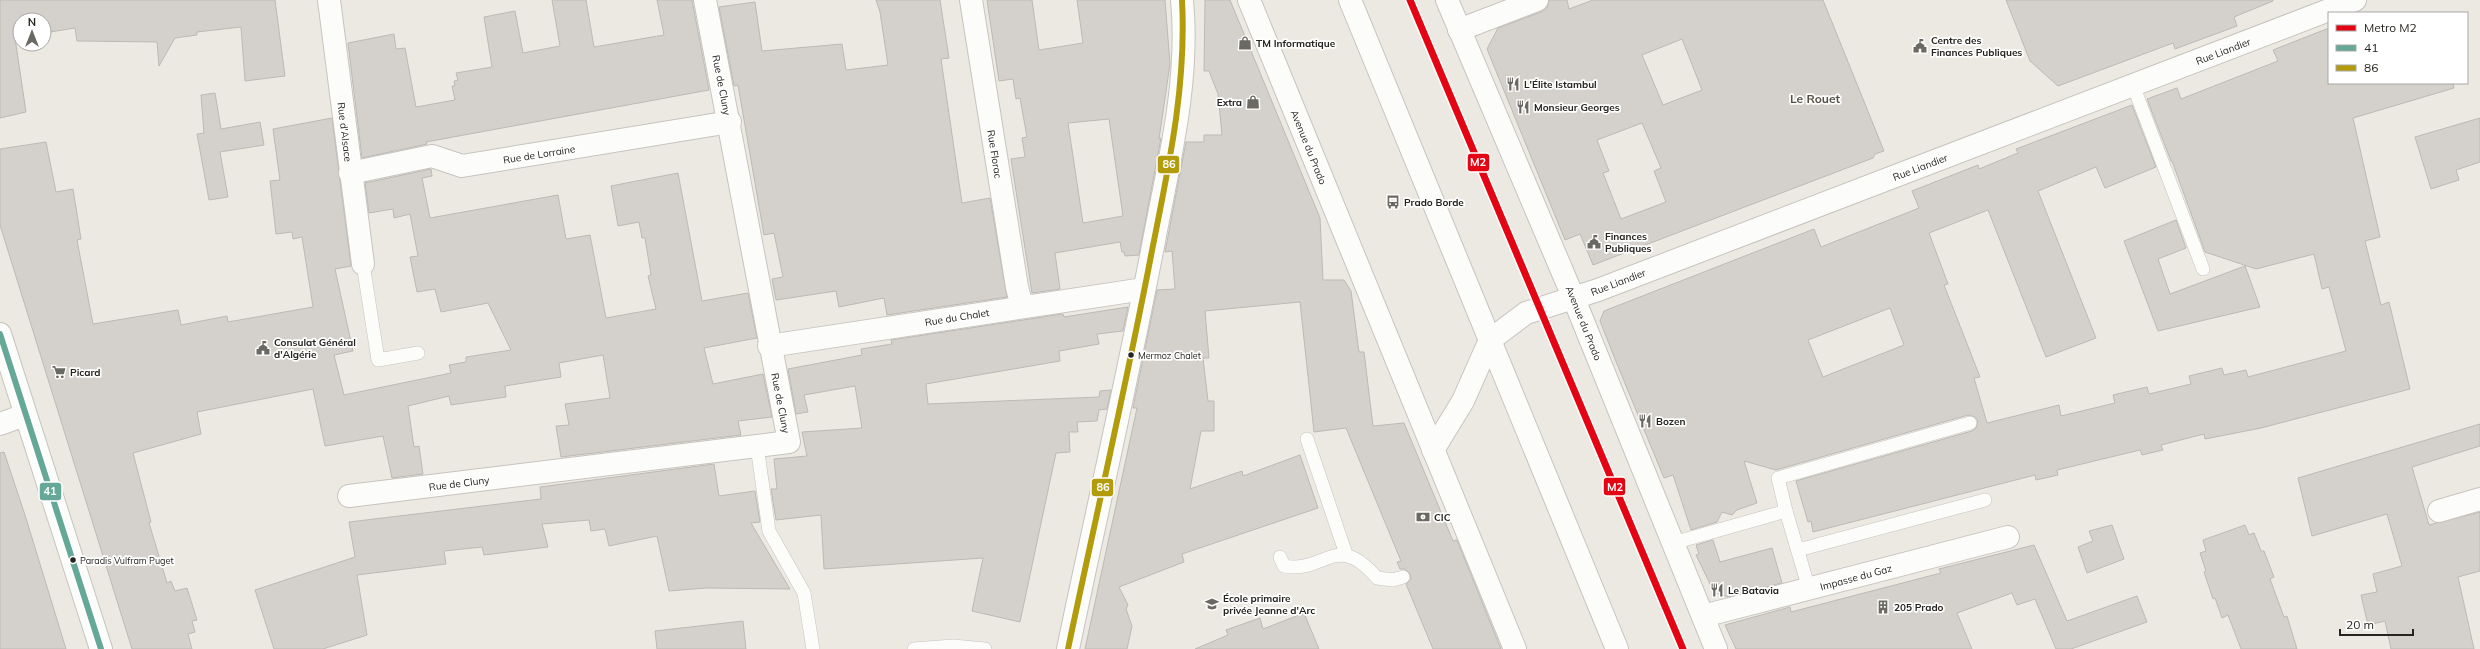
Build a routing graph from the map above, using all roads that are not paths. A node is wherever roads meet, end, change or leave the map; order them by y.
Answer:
1 (329, 0) edge
2 (705, 0) edge
3 (971, 0) edge
4 (1182, 0) edge
5 (1249, 0) edge
6 (1350, 0) edge
7 (1447, 0) edge
8 (1537, 0) edge
9 (2355, 0) edge
10 (1459, 30) junction
11 (2133, 85) junction
12 (730, 122) junction
13 (350, 173) junction
14 (363, 264) joint
15 (2203, 269) dead end
16 (1144, 289) junction
17 (1574, 299) junction
18 (1022, 307) junction
19 (0, 334) edge
20 (1490, 340) junction
21 (769, 346) junction
22 (418, 353) dead end
23 (26, 415) junction
24 (1970, 423) dead end
25 (0, 424) edge
26 (1307, 439) dead end
27 (757, 446) junction
28 (1433, 450) junction
29 (350, 496) dead end
30 (2480, 499) edge
31 (1985, 500) dead end
32 (1786, 511) junction
33 (2439, 511) dead end
34 (2008, 537) dead end
35 (1673, 543) junction
36 (1798, 550) junction
37 (1346, 554) junction
38 (1280, 558) dead end
39 (1403, 577) dead end
40 (1809, 589) junction
41 (1704, 616) junction
42 (101, 649) edge
43 (813, 649) edge
44 (914, 649) edge
45 (985, 649) edge
46 (1068, 649) edge
47 (1515, 649) edge
48 (1617, 649) edge
49 (1716, 649) edge

1 - 13 street, Rue d'Alsace
2 - 12 street, Rue de Cluny
3 - 18 street, Rue Florac
4 - 16 street
5 - 28 street, Avenue du Prado
6 - 20 street
7 - 10 street, Avenue du Prado
8 - 10 street
9 - 11 street, Rue Liandier
10 - 17 street, Avenue du Prado
11 - 15 lane
11 - 17 street, Rue Liandier
12 - 13 street, Rue de Lorraine
12 - 21 street, Rue de Cluny
13 - 14 street, Rue d'Alsace
14 - 22 lane
16 - 18 street, Rue du Chalet
16 - 46 street
17 - 20 street, Rue Liandier
17 - 35 street, Avenue du Prado
18 - 21 street, Rue du Chalet
19 - 23 street
20 - 28 street
20 - 48 street
21 - 27 street, Rue de Cluny
23 - 25 street
23 - 42 street
24 - 32 lane
26 - 37 lane
27 - 29 street, Rue de Cluny
27 - 43 lane
28 - 47 street, Avenue du Prado
30 - 33 street
31 - 36 lane
32 - 35 lane
32 - 36 lane
34 - 40 street, Impasse du Gaz
35 - 41 street, Avenue du Prado
36 - 40 lane
37 - 38 lane
37 - 39 lane
40 - 41 street, Impasse du Gaz
41 - 49 street, Avenue du Prado
44 - 45 lane

